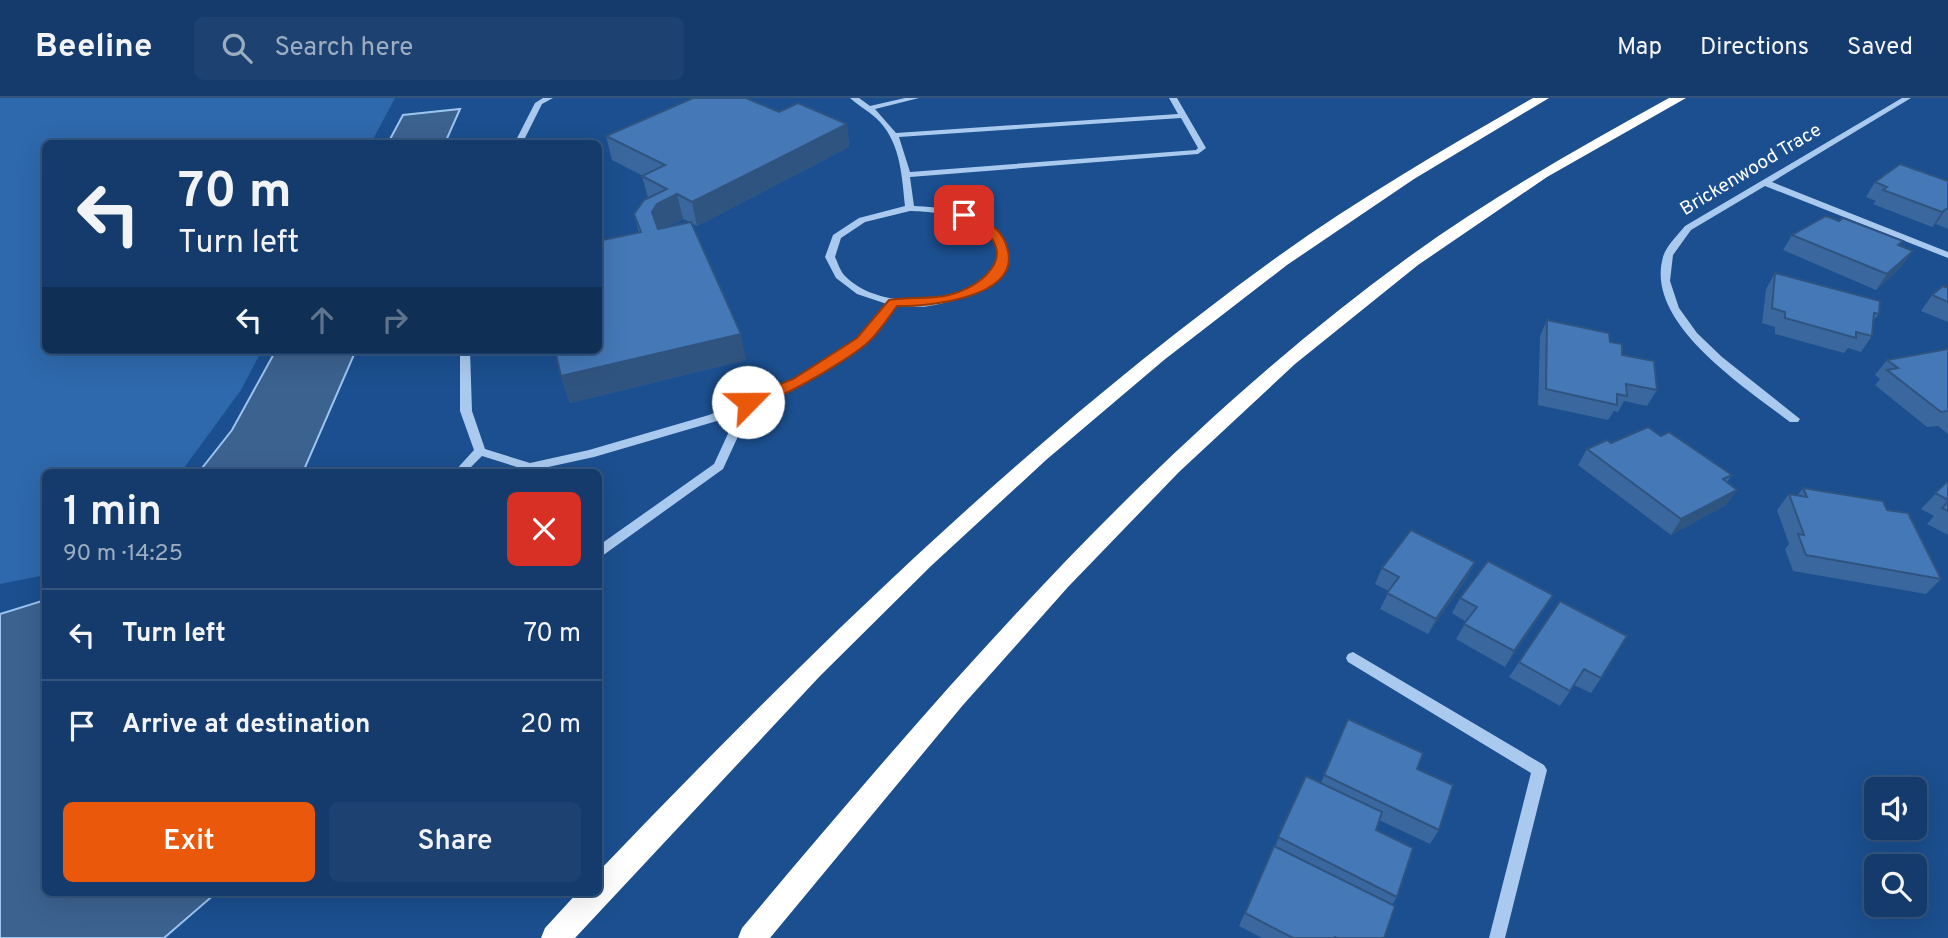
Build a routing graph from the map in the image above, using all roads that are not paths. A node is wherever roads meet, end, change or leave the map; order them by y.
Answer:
1 (549, 98) edge
2 (854, 98) edge
3 (915, 98) edge
4 (1173, 98) edge
5 (1542, 98) edge
6 (1679, 98) edge
7 (1907, 98) edge
8 (870, 107) junction
9 (1184, 116) junction
10 (897, 135) junction
11 (520, 140) edge
12 (906, 175) junction
13 (1764, 182) junction
14 (910, 208) junction
15 (1948, 255) edge
16 (894, 303) junction
17 (465, 354) edge
18 (748, 402) junction
19 (1794, 419) dead end
20 (480, 451) junction
21 (463, 469) edge
22 (602, 550) edge
23 (1353, 658) dead end
24 (602, 888) edge
25 (594, 896) edge
26 (555, 938) edge
27 (752, 938) edge
28 (1497, 938) edge

1 - 11 street
2 - 8 street
3 - 8 street
4 - 9 street
5 - 24 highway
6 - 27 highway
7 - 13 street, Brickenwood Trace
8 - 10 street
9 - 10 street
9 - 12 street
10 - 12 street
12 - 14 street
13 - 15 street
13 - 19 street, Brickenwood Trace
14 - 16 street
14 - 16 street
16 - 18 street
17 - 20 street
18 - 20 street
18 - 22 street
20 - 21 street
23 - 28 street
25 - 26 highway

